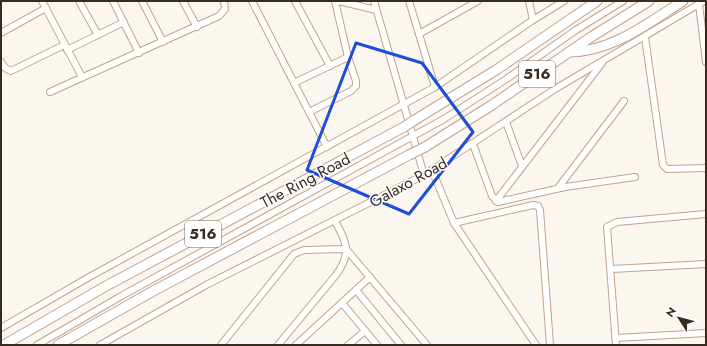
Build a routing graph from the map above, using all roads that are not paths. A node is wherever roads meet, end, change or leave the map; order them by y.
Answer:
1 (42, 1) edge
2 (79, 1) edge
3 (113, 1) edge
4 (142, 1) edge
5 (183, 1) edge
6 (224, 1) edge
7 (252, 1) edge
8 (295, 1) edge
9 (334, 1) edge
10 (339, 1) edge
11 (374, 1) edge
12 (408, 1) edge
13 (478, 1) edge
14 (529, 1) edge
15 (564, 1) edge
16 (597, 1) edge
17 (623, 1) edge
18 (649, 1) edge
19 (683, 1) edge
20 (702, 3) edge
21 (588, 5) edge
22 (46, 8) junction
23 (376, 10) junction
24 (534, 20) junction
25 (124, 22) junction
26 (196, 27) junction
27 (1, 33) edge
28 (419, 34) junction
29 (98, 35) junction
30 (645, 37) junction
31 (163, 42) junction
32 (66, 48) junction
33 (569, 52) junction
34 (139, 53) junction
35 (348, 57) junction
36 (604, 60) junction
37 (1, 62) edge
38 (706, 62) edge
39 (330, 66) junction
40 (82, 77) junction
41 (294, 83) junction
42 (435, 87) junction
43 (50, 92) dead end
44 (624, 101) dead end
45 (403, 105) junction
46 (309, 112) junction
47 (506, 122) junction
48 (473, 144) junction
49 (327, 147) junction
50 (522, 166) junction
51 (706, 168) edge
52 (432, 170) junction
53 (424, 176) junction
54 (635, 177) dead end
55 (558, 188) junction
56 (496, 201) junction
57 (706, 214) edge
58 (335, 221) junction
59 (454, 223) junction
60 (346, 249) junction
61 (706, 264) edge
62 (612, 269) junction
63 (370, 276) junction
64 (356, 290) junction
65 (342, 303) junction
66 (1, 328) edge
67 (365, 331) junction
68 (706, 333) edge
69 (616, 338) junction
70 (4, 345) edge
71 (37, 345) edge
72 (58, 345) edge
73 (100, 345) edge
74 (221, 345) edge
75 (278, 345) edge
76 (296, 345) edge
77 (348, 345) edge
78 (376, 345) edge
79 (401, 345) edge
80 (427, 345) edge
81 (536, 345) edge
82 (550, 345) edge
83 (616, 345) edge

1 - 22 street
2 - 29 street
3 - 25 street
4 - 31 street
5 - 26 street
6 - 26 street
7 - 41 street
8 - 39 street
9 - 35 street
10 - 23 street
11 - 23 street
12 - 28 street
13 - 28 street
14 - 24 street
15 - 24 street
16 - 21 highway, The Ring Road / 516
17 - 71 street
18 - 33 highway, The Ring Road / 516
19 - 33 highway
20 - 30 street, Galaxo Road
20 - 38 street
21 - 70 highway, The Ring Road / 516, bridge
22 - 27 street
22 - 32 street
23 - 45 street
24 - 42 street
25 - 29 street
25 - 34 street
26 - 31 street
28 - 42 street
29 - 32 street
30 - 36 street, Galaxo Road
30 - 51 street
31 - 34 street
32 - 37 street
32 - 40 street
33 - 72 highway, The Ring Road / 516, bridge
34 - 40 street
35 - 39 street
35 - 46 street
36 - 47 street, Galaxo Road
36 - 50 street
39 - 41 street
40 - 43 street
41 - 46 street
42 - 45 street
44 - 55 street
45 - 49 street
45 - 53 street
46 - 49 street
47 - 48 street, Galaxo Road
47 - 50 street
48 - 52 street, Galaxo Road
48 - 56 street
49 - 66 street
50 - 56 street
52 - 53 street, Galaxo Road
52 - 59 street
53 - 58 street, Galaxo Road
54 - 55 street
55 - 56 street
57 - 62 street
58 - 60 street
58 - 73 street, Galaxo Road
59 - 81 street
59 - 82 street
60 - 63 street
60 - 74 street
60 - 75 street
61 - 62 street
62 - 69 street
63 - 64 street
63 - 80 street
64 - 65 street
64 - 79 street
65 - 67 street
65 - 76 street
67 - 77 street
67 - 78 street
68 - 69 street
69 - 83 street

